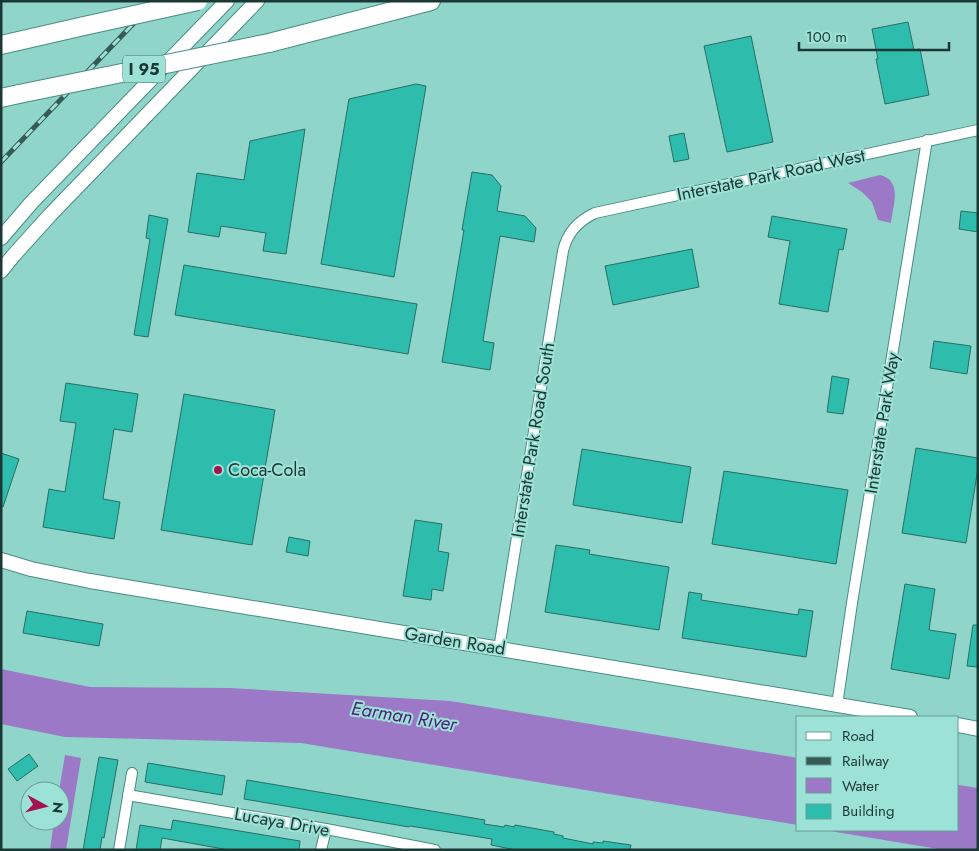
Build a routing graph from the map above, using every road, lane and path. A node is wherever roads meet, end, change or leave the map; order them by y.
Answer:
1 (198, 1) edge
2 (227, 1) edge
3 (257, 1) edge
4 (431, 1) edge
5 (1, 45) edge
6 (1, 98) edge
7 (978, 130) edge
8 (927, 140) junction
9 (570, 232) joint
10 (1, 238) edge
11 (1, 271) edge
12 (1, 560) edge
13 (499, 649) junction
14 (837, 705) junction
15 (904, 716) edge
16 (959, 725) edge
17 (978, 728) edge
18 (132, 773) dead end
19 (128, 795) junction
20 (326, 829) junction
21 (119, 850) edge
22 (321, 850) edge
23 (435, 850) edge

1 - 5 highway, bridge
2 - 10 street
3 - 11 street
4 - 6 highway, I 95, bridge
7 - 8 street, Interstate Park Road West
8 - 9 street, Interstate Park Road West
8 - 14 street, Interstate Park Way
9 - 13 street, Interstate Park Road South
12 - 13 street, Garden Road
13 - 14 street, Garden Road
14 - 15 street, Garden Road
16 - 17 street
18 - 19 street
19 - 20 street, Lucaya Drive
19 - 21 street
20 - 22 street
20 - 23 street, Lucaya Drive

